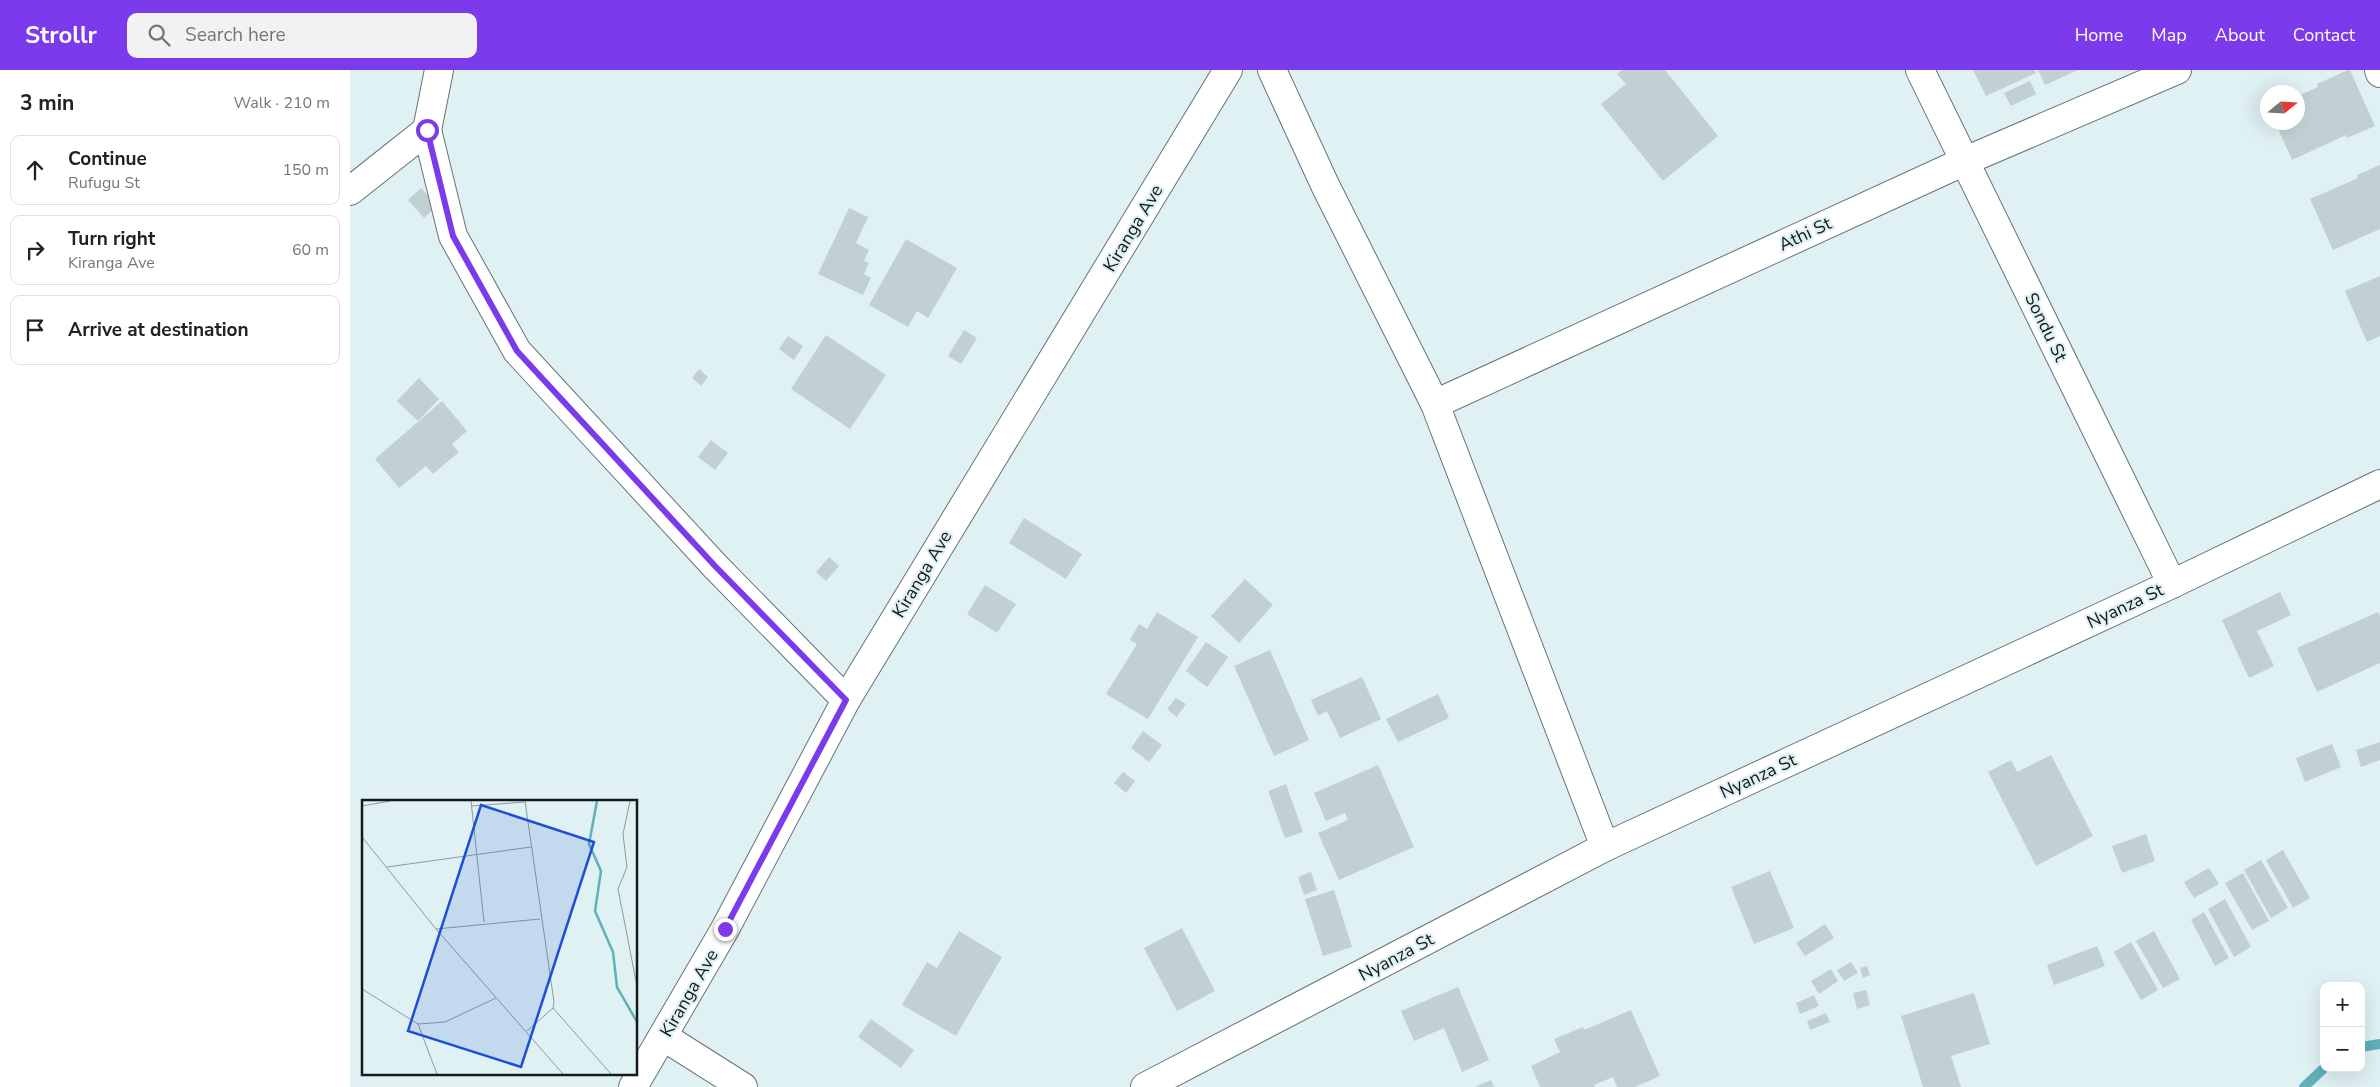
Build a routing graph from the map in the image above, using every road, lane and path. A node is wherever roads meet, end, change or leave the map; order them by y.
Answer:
1 (439, 70) edge
2 (1228, 70) edge
3 (1272, 70) edge
4 (1920, 70) edge
5 (2177, 70) edge
6 (427, 130) junction
7 (1965, 160) junction
8 (350, 191) edge
9 (1434, 404) junction
10 (2380, 484) edge
11 (2172, 584) junction
12 (846, 700) junction
13 (1605, 847) junction
14 (664, 1037) junction
15 (633, 1087) edge
16 (743, 1087) edge
17 (1145, 1087) edge

1 - 6 street
2 - 12 street, Kiranga Ave
3 - 9 street
4 - 7 street, Sondu St
5 - 7 street, Athi St
6 - 8 street
6 - 12 street
7 - 9 street, Athi St
7 - 11 street, Sondu St
9 - 13 street
10 - 11 street, Nyanza St
11 - 13 street, Nyanza St
12 - 14 street, Kiranga Ave
13 - 17 street, Nyanza St
14 - 15 street, Kiranga Ave
14 - 16 street

